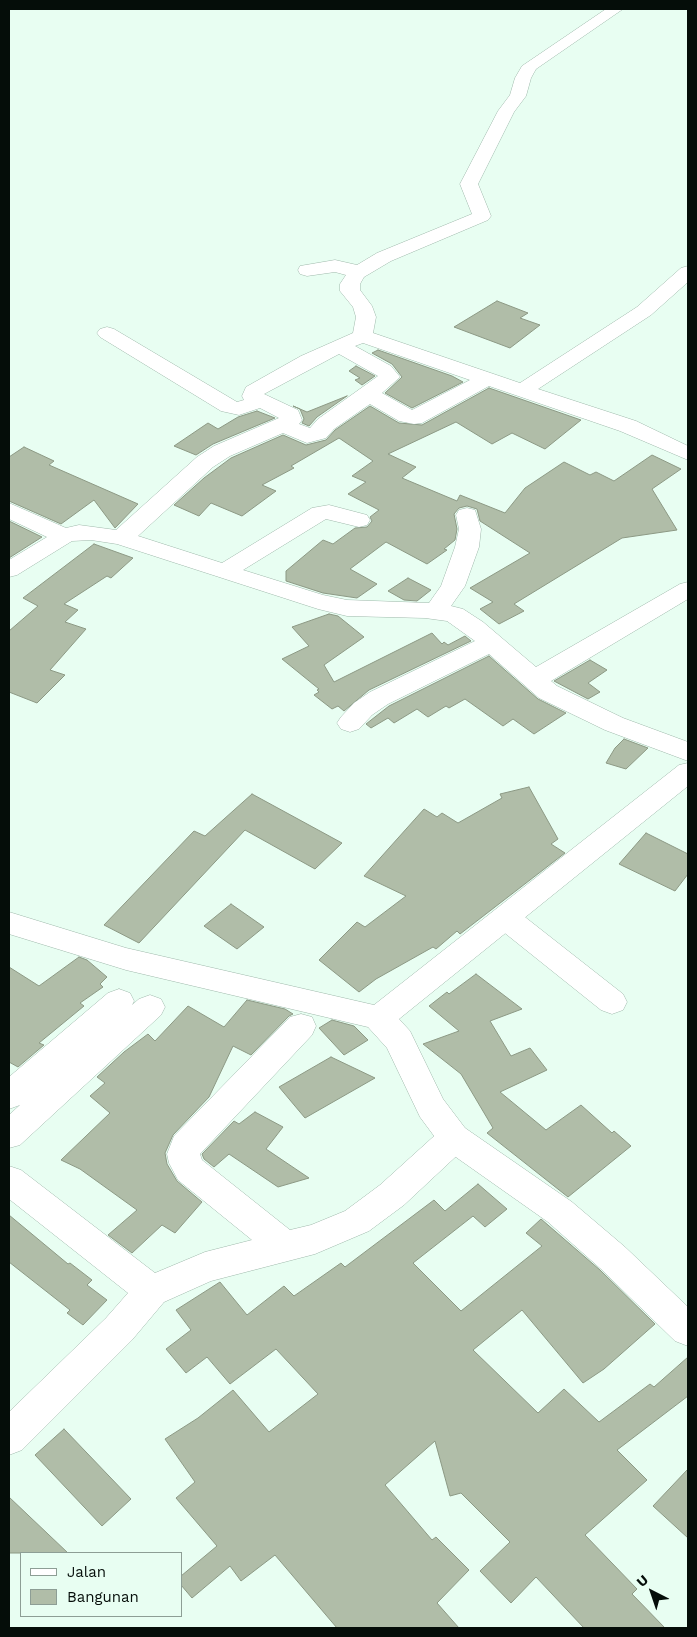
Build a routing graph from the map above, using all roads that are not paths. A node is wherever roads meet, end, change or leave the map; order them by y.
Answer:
1 (616, 9) edge
2 (306, 270) dead end
3 (688, 272) edge
4 (356, 273) junction
5 (107, 333) dead end
6 (362, 336) junction
7 (340, 346) junction
8 (487, 379) junction
9 (521, 391) junction
10 (368, 394) junction
11 (259, 401) junction
12 (284, 425) junction
13 (688, 454) edge
14 (9, 510) edge
15 (467, 515) dead end
16 (359, 520) dead end
17 (64, 536) junction
18 (121, 538) junction
19 (9, 570) edge
20 (225, 571) junction
21 (688, 589) edge
22 (436, 611) junction
23 (491, 643) junction
24 (533, 680) junction
25 (350, 723) dead end
26 (688, 752) edge
27 (688, 772) edge
28 (506, 918) junction
29 (9, 923) edge
30 (119, 1001) dead end
31 (612, 1002) dead end
32 (150, 1007) dead end
33 (379, 1018) junction
34 (301, 1026) dead end
35 (9, 1096) edge
36 (9, 1135) edge
37 (454, 1138) junction
38 (9, 1180) edge
39 (285, 1247) junction
40 (152, 1291) junction
41 (688, 1330) edge
42 (9, 1437) edge

1 - 4 street
2 - 4 street
3 - 9 street
4 - 6 street
5 - 11 street
6 - 7 street
6 - 8 street
7 - 10 street
7 - 11 street
8 - 9 street
8 - 10 street
9 - 13 street
10 - 12 street
11 - 12 street
12 - 18 street
14 - 17 street
15 - 22 street
16 - 20 street
17 - 18 street
17 - 19 street
18 - 20 street
20 - 22 street
21 - 24 street
22 - 23 street
23 - 24 street
23 - 25 street
24 - 26 street
27 - 28 street
28 - 31 street
28 - 33 street
29 - 33 street
30 - 35 street
32 - 36 street
33 - 37 street
34 - 39 street
37 - 39 street
37 - 41 street
38 - 40 street
39 - 40 street
40 - 42 street

